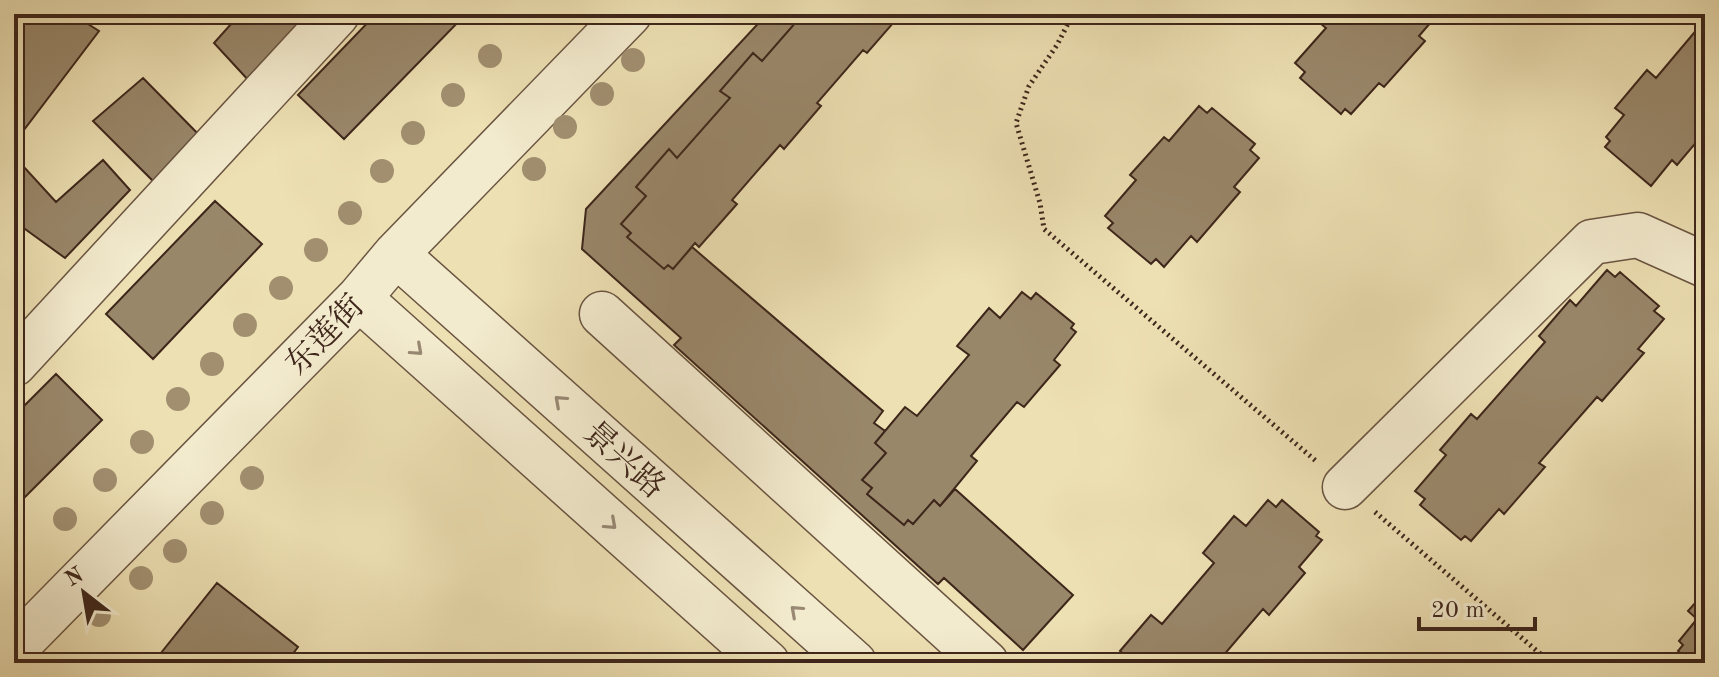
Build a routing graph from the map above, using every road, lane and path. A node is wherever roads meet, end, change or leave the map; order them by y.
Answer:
1 (337, 14) edge
2 (629, 14) edge
3 (1073, 14) edge
4 (396, 254) junction
5 (1705, 265) edge
6 (359, 298) junction
7 (602, 314) dead end
8 (14, 364) edge
9 (1345, 487) junction
10 (14, 649) edge
11 (767, 663) edge
12 (854, 663) edge
13 (986, 663) edge
14 (1551, 663) edge

1 - 8 street
2 - 4 street, 东莲街
3 - 9 path
4 - 6 street, 东莲街
12 -> 4 street, 景兴路
5 - 9 street
6 - 10 street, 东莲街
6 -> 11 street, 景兴路
7 - 13 street
9 - 14 path

